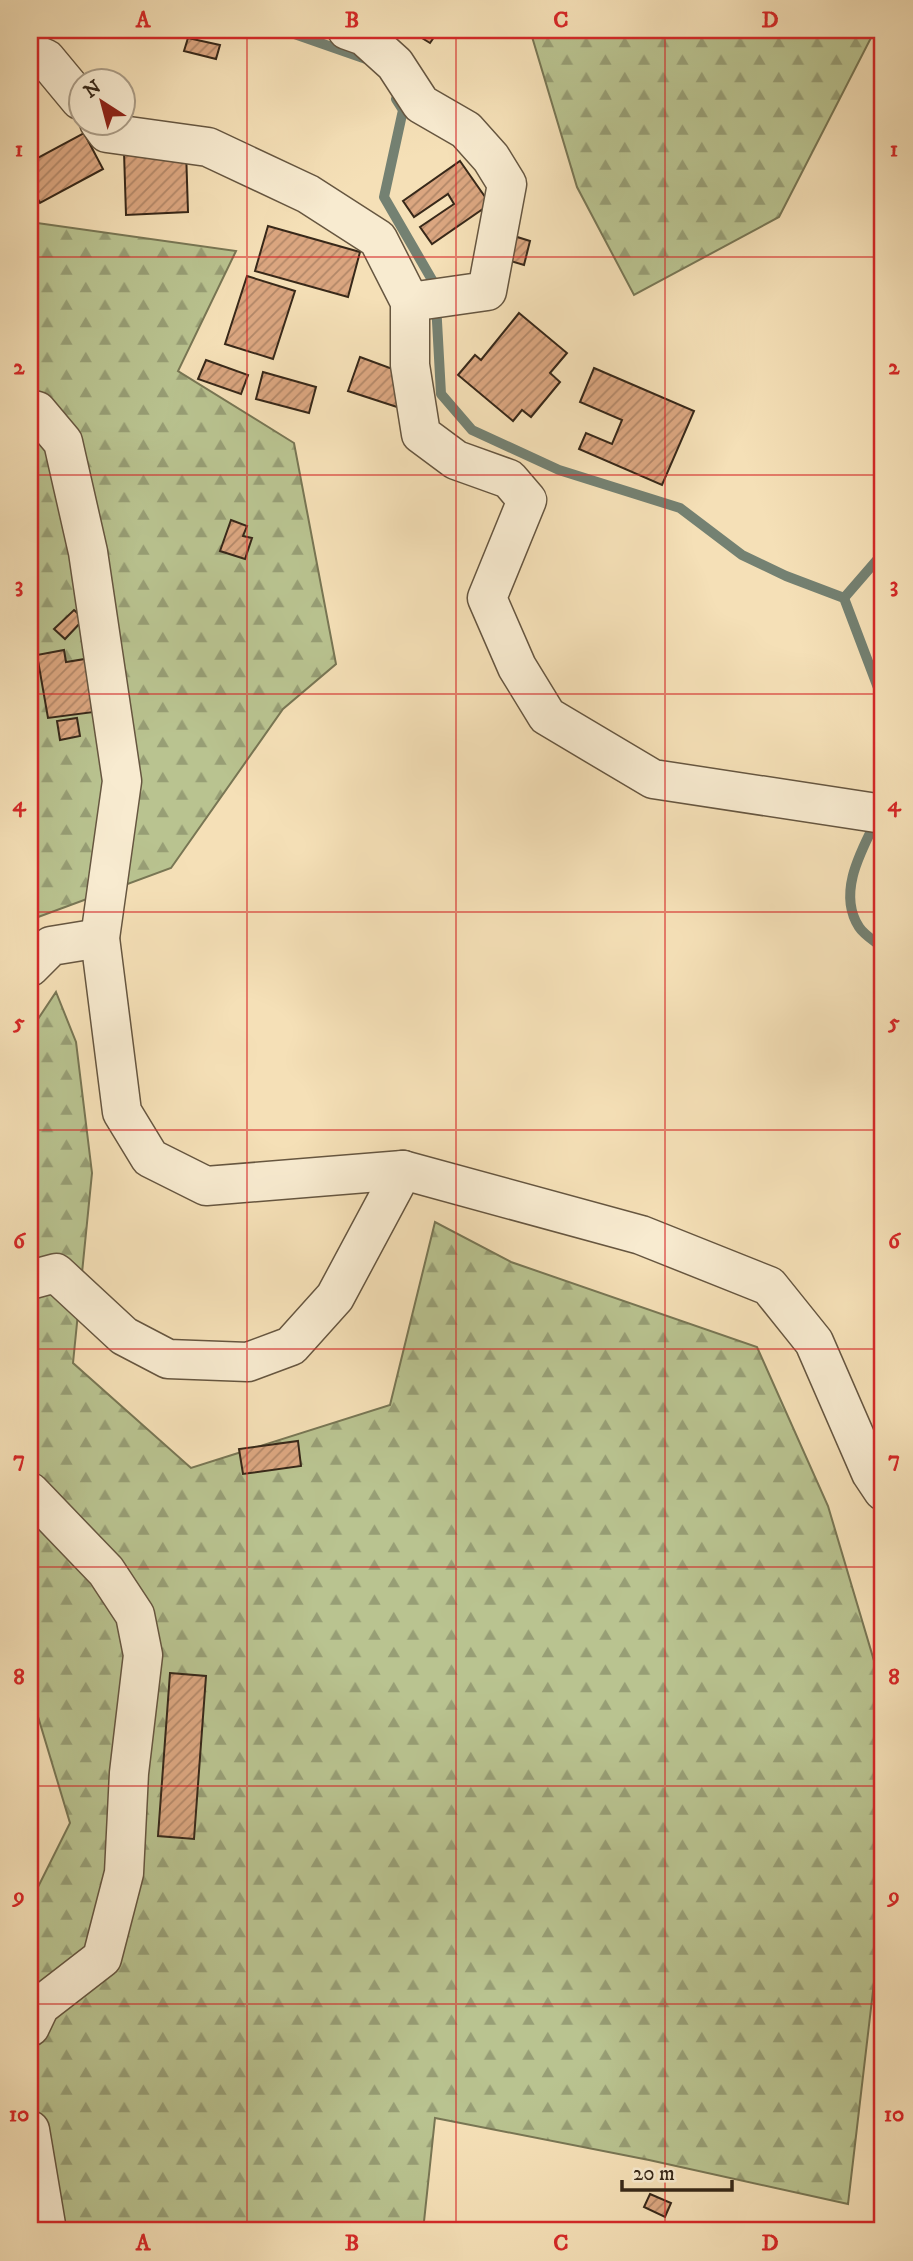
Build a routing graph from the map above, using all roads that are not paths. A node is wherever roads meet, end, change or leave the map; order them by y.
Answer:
1 (347, 30) edge
2 (30, 52) edge
3 (66, 83) edge
4 (134, 136) edge
5 (410, 302) junction
6 (30, 409) edge
7 (883, 814) edge
8 (100, 938) junction
9 (30, 967) edge
10 (403, 1170) junction
11 (30, 1280) edge
12 (883, 1491) edge
13 (30, 1492) edge
14 (30, 2027) edge
15 (30, 2130) edge
16 (47, 2231) edge

1 - 5 street
2 - 3 street
4 - 5 street
5 - 7 street
6 - 8 street
8 - 9 street
8 - 10 street
10 - 11 street
10 - 12 street
13 - 14 street
15 - 16 street

